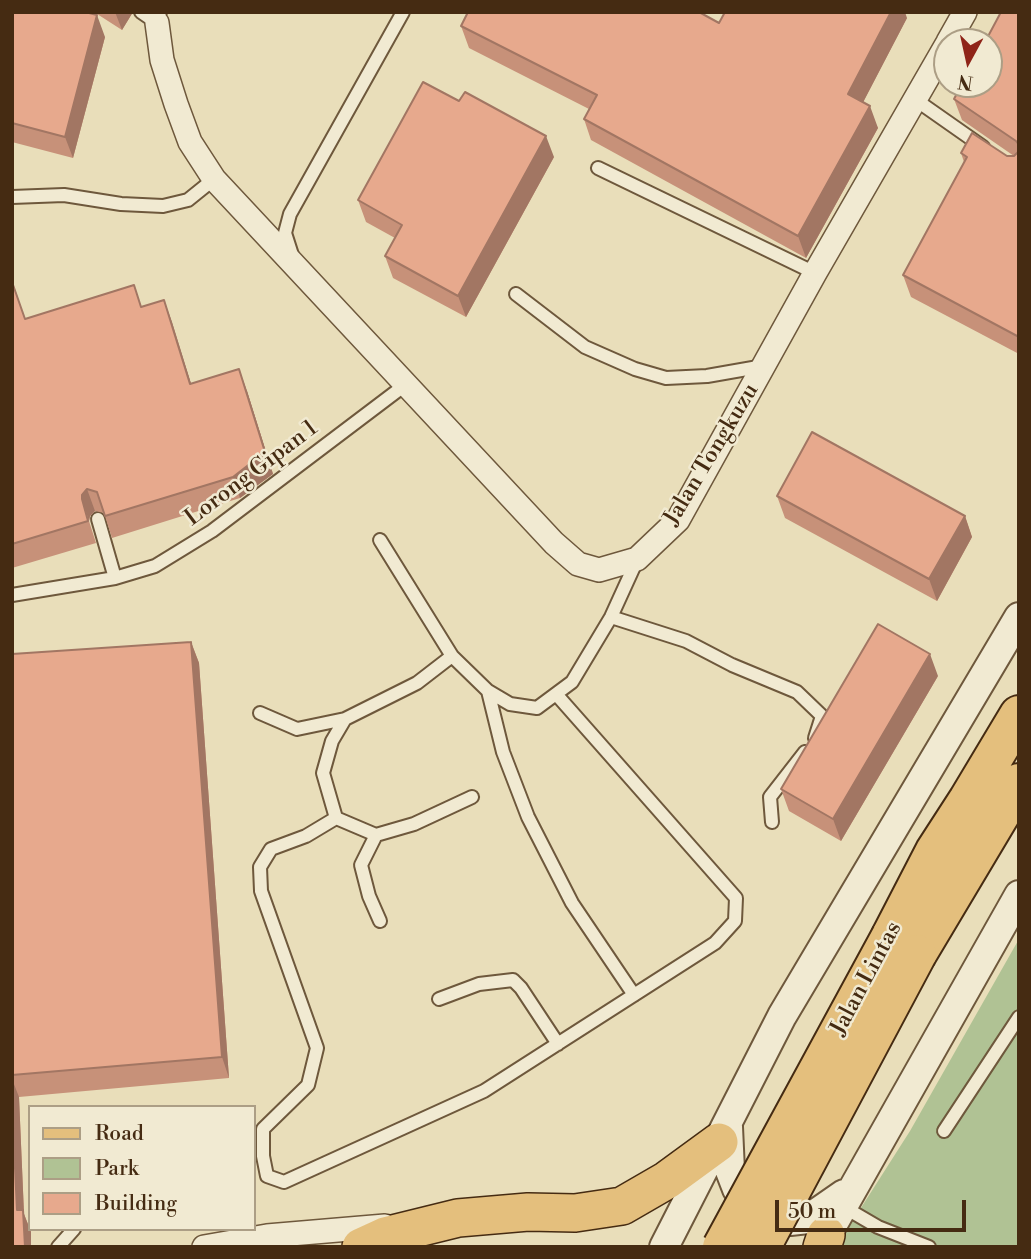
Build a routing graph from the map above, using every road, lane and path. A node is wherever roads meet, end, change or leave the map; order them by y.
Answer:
1 (402, 12) edge
2 (965, 12) edge
3 (152, 16) edge
4 (956, 28) edge
5 (933, 70) edge
6 (916, 100) junction
7 (991, 153) edge
8 (598, 168) dead end
9 (214, 179) junction
10 (12, 197) edge
11 (297, 268) junction
12 (815, 272) junction
13 (516, 295) dead end
14 (764, 366) junction
15 (405, 385) junction
16 (98, 519) edge
17 (380, 540) dead end
18 (637, 559) junction
19 (115, 578) junction
20 (12, 595) edge
21 (611, 617) junction
22 (1019, 617) edge
23 (452, 656) junction
24 (488, 691) junction
25 (556, 694) junction
26 (260, 713) dead end
27 (1019, 715) edge
28 (345, 719) junction
29 (1019, 783) edge
30 (472, 796) dead end
31 (336, 818) junction
32 (772, 822) dead end
33 (376, 835) junction
34 (1019, 895) edge
35 (380, 921) dead end
36 (904, 945) junction
37 (634, 995) junction
38 (439, 999) dead end
39 (1019, 1017) edge
40 (558, 1044) junction
41 (944, 1131) dead end
42 (723, 1133) junction
43 (458, 1217) junction
44 (832, 1224) edge
45 (72, 1231) edge
46 (257, 1233) edge
47 (293, 1236) junction
48 (58, 1247) edge
49 (204, 1247) edge
50 (333, 1247) edge
51 (360, 1247) edge
52 (664, 1247) edge
53 (722, 1247) edge
54 (761, 1247) edge
55 (929, 1247) edge

1 - 11 lane
2 - 4 street, Jalan Tongkuzu
3 - 9 street, Jalan Tongkuzu
5 - 6 street, Jalan Tongkuzu
6 - 7 lane
6 - 12 street, Jalan Tongkuzu
8 - 12 lane
9 - 10 lane
9 - 11 street, Jalan Tongkuzu
11 - 15 street, Jalan Tongkuzu
12 - 14 street, Jalan Tongkuzu
13 - 14 lane
14 - 18 street, Jalan Tongkuzu
15 - 18 street, Jalan Tongkuzu
15 - 19 lane, Lorong Gipan 1
16 - 19 lane
17 - 23 lane
18 - 21 lane
19 - 20 lane, Lorong Gipan 1
21 - 25 lane
21 - 32 lane
22 - 42 street
23 - 24 lane
23 - 28 lane
24 - 25 lane
24 - 37 lane
25 - 37 lane
26 - 28 lane
27 - 36 highway, Jalan Lintas
28 - 31 lane
29 - 36 highway, Jalan Lintas
30 - 33 lane
31 - 33 lane
31 - 40 lane
33 - 35 lane
34 - 44 street
36 - 53 highway, Jalan Lintas, bridge
36 - 54 highway, Jalan Lintas, bridge
37 - 40 lane
38 - 40 lane
39 - 41 lane
42 - 43 main road
42 - 44 street
42 - 52 street
43 - 47 street
43 - 51 main road
44 - 55 lane
45 - 48 lane
46 - 47 street
46 - 49 street
47 - 50 street

